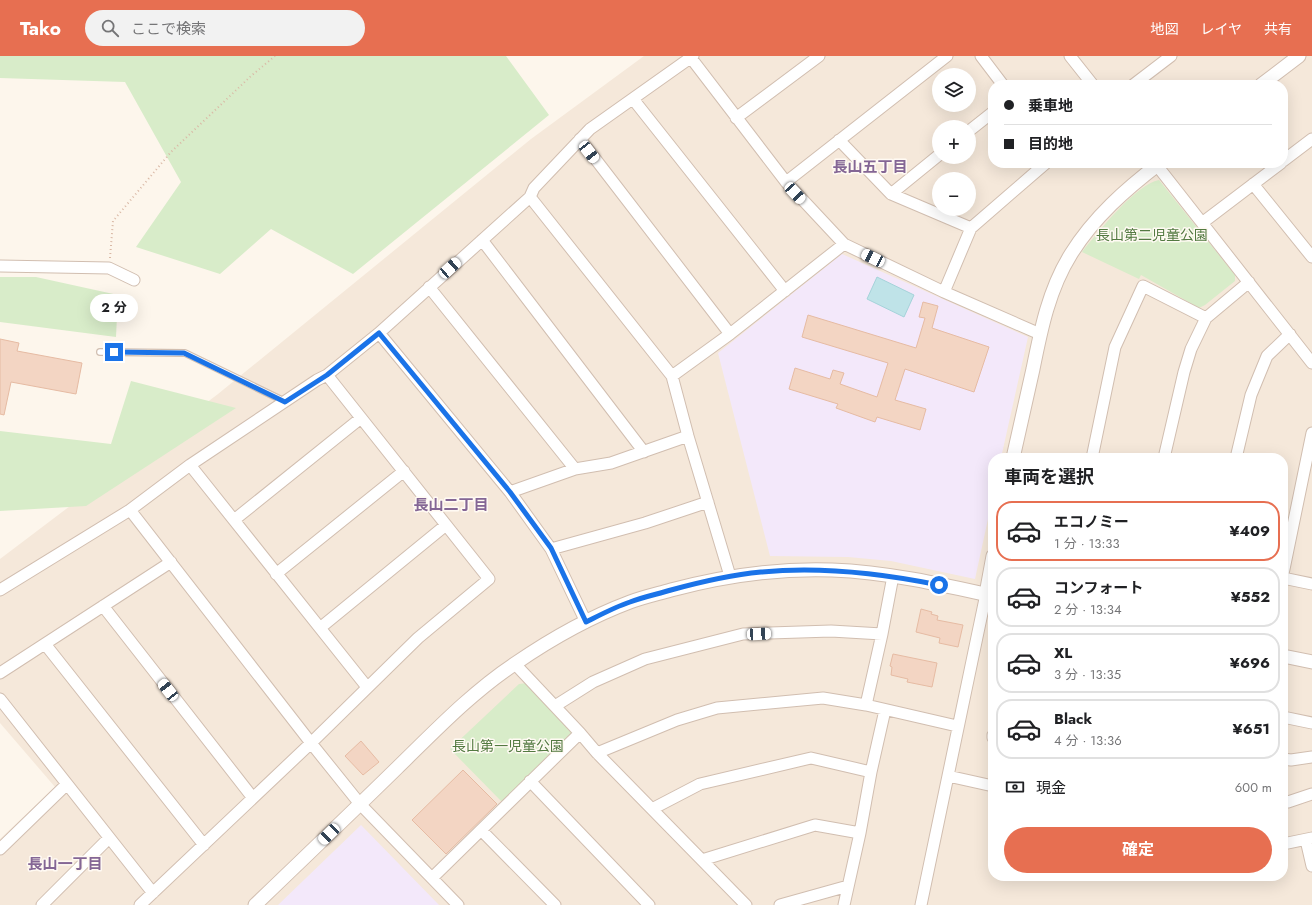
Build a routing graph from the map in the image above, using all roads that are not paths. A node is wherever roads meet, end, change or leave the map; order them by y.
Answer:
1 (819, 56) edge
2 (947, 56) edge
3 (981, 56) edge
4 (1070, 56) edge
5 (1171, 56) edge
6 (1299, 56) edge
7 (692, 57) edge
8 (1000, 80) edge
9 (1089, 80) edge
10 (1140, 80) edge
11 (1268, 80) edge
12 (634, 98) junction
13 (988, 116) edge
14 (736, 118) junction
15 (976, 125) edge
16 (580, 139) junction
17 (1312, 139) edge
18 (839, 140) junction
19 (1288, 157) edge
20 (932, 161) edge
21 (1040, 168) edge
22 (1152, 168) edge
23 (1160, 168) edge
24 (1274, 168) edge
25 (786, 182) junction
26 (1253, 184) junction
27 (891, 194) junction
28 (530, 197) junction
29 (1202, 223) junction
30 (971, 228) junction
31 (482, 240) junction
32 (844, 244) junction
33 (1312, 257) edge
34 (0, 266) edge
35 (134, 280) dead end
36 (1249, 282) junction
37 (429, 287) junction
38 (785, 291) junction
39 (944, 292) junction
40 (1206, 318) junction
41 (379, 333) junction
42 (730, 334) junction
43 (1040, 334) junction
44 (1290, 334) junction
45 (100, 352) dead end
46 (1312, 363) edge
47 (327, 375) junction
48 (672, 376) junction
49 (285, 402) junction
50 (361, 418) junction
51 (1312, 433) edge
52 (688, 436) junction
53 (644, 452) junction
54 (1014, 453) edge
55 (1093, 453) edge
56 (1165, 453) edge
57 (1237, 453) edge
58 (190, 465) junction
59 (575, 470) junction
60 (404, 471) junction
61 (510, 492) junction
62 (708, 502) junction
63 (130, 510) junction
64 (234, 520) junction
65 (446, 525) junction
66 (551, 548) junction
67 (1288, 550) edge
68 (171, 562) junction
69 (276, 574) junction
70 (730, 576) junction
71 (893, 576) junction
72 (1288, 579) edge
73 (1312, 584) edge
74 (0, 590) edge
75 (988, 595) edge
76 (988, 599) edge
77 (103, 606) junction
78 (586, 622) junction
79 (320, 628) junction
80 (882, 634) junction
81 (45, 644) junction
82 (1288, 657) edge
83 (1312, 662) edge
84 (514, 664) junction
85 (0, 673) edge
86 (367, 687) junction
87 (0, 699) edge
88 (866, 705) junction
89 (555, 706) junction
90 (885, 710) junction
91 (1288, 718) edge
92 (1312, 723) edge
93 (957, 726) junction
94 (580, 733) junction
95 (311, 743) junction
96 (597, 753) junction
97 (1312, 757) edge
98 (1288, 759) edge
99 (871, 772) junction
100 (948, 776) junction
101 (530, 781) junction
102 (67, 784) junction
103 (988, 785) edge
104 (1312, 794) edge
105 (253, 798) junction
106 (1288, 802) edge
107 (360, 804) junction
108 (652, 809) junction
109 (481, 830) junction
110 (860, 833) junction
111 (109, 838) junction
112 (1309, 839) edge
113 (1288, 843) edge
114 (204, 845) junction
115 (0, 849) edge
116 (702, 860) junction
117 (1312, 866) edge
118 (432, 878) junction
119 (848, 886) junction
120 (153, 893) junction
121 (42, 905) edge
122 (140, 905) edge
123 (255, 905) edge
124 (458, 905) edge
125 (555, 905) edge
126 (649, 905) edge
127 (746, 905) edge
128 (780, 905) edge
129 (844, 905) edge
130 (921, 905) edge

1 - 14 street
2 - 18 street
3 - 8 street
4 - 9 street
5 - 10 street
6 - 11 street
7 - 12 street
7 - 14 street
12 - 16 street
12 - 38 street
13 - 15 street
14 - 25 street
16 - 28 street
16 - 42 street
17 - 19 street
18 - 25 street
18 - 27 street
20 - 27 street
21 - 30 street
22 - 43 street
23 - 29 street
24 - 26 street
25 - 32 street
26 - 29 street
26 - 33 street
27 - 30 street
28 - 31 street
28 - 48 street
29 - 36 street
30 - 39 street
31 - 37 street
31 - 53 street
32 - 38 street
32 - 39 street
34 - 35 street
36 - 40 street
36 - 44 street
37 - 41 street
37 - 59 street
38 - 42 street
39 - 43 street
40 - 55 street
40 - 56 street
41 - 47 street
41 - 61 street
42 - 48 street
43 - 54 street
44 - 46 street
44 - 57 street
45 - 49 lane
47 - 49 street
47 - 50 street
48 - 52 street
49 - 58 street
50 - 60 street
50 - 64 street
51 - 67 street
52 - 53 street
52 - 62 street
53 - 59 street
58 - 63 street
58 - 64 street
59 - 61 street
60 - 65 street
60 - 69 street
61 - 66 street
62 - 66 street
62 - 70 street
63 - 68 street
63 - 74 street
64 - 69 street
65 - 79 street
65 - 86 street
66 - 78 street
68 - 77 street
68 - 95 street
69 - 79 street
70 - 71 street
70 - 78 street
71 - 75 street
71 - 80 street
72 - 73 street
76 - 93 street
77 - 81 street
77 - 105 street
78 - 84 street
79 - 86 street
80 - 88 street
80 - 89 street
81 - 85 street
81 - 114 street
82 - 83 street
84 - 89 street
84 - 107 street
86 - 95 street
87 - 102 street
88 - 90 street
88 - 96 street
89 - 94 street
90 - 93 street
90 - 99 street
91 - 92 street
93 - 100 street
94 - 96 street
94 - 101 street
95 - 105 street
95 - 107 street
96 - 108 street
97 - 98 street
99 - 108 street
99 - 110 street
100 - 103 street
100 - 130 street
101 - 109 street
101 - 126 street
102 - 111 street
102 - 115 street
104 - 106 street
105 - 114 street
107 - 118 street
107 - 123 street
108 - 116 street
109 - 118 street
109 - 125 street
110 - 116 street
110 - 119 street
111 - 120 street
111 - 121 street
112 - 113 street
112 - 117 street
114 - 120 street
116 - 127 street
118 - 124 street
119 - 128 street
119 - 129 street
120 - 122 street

